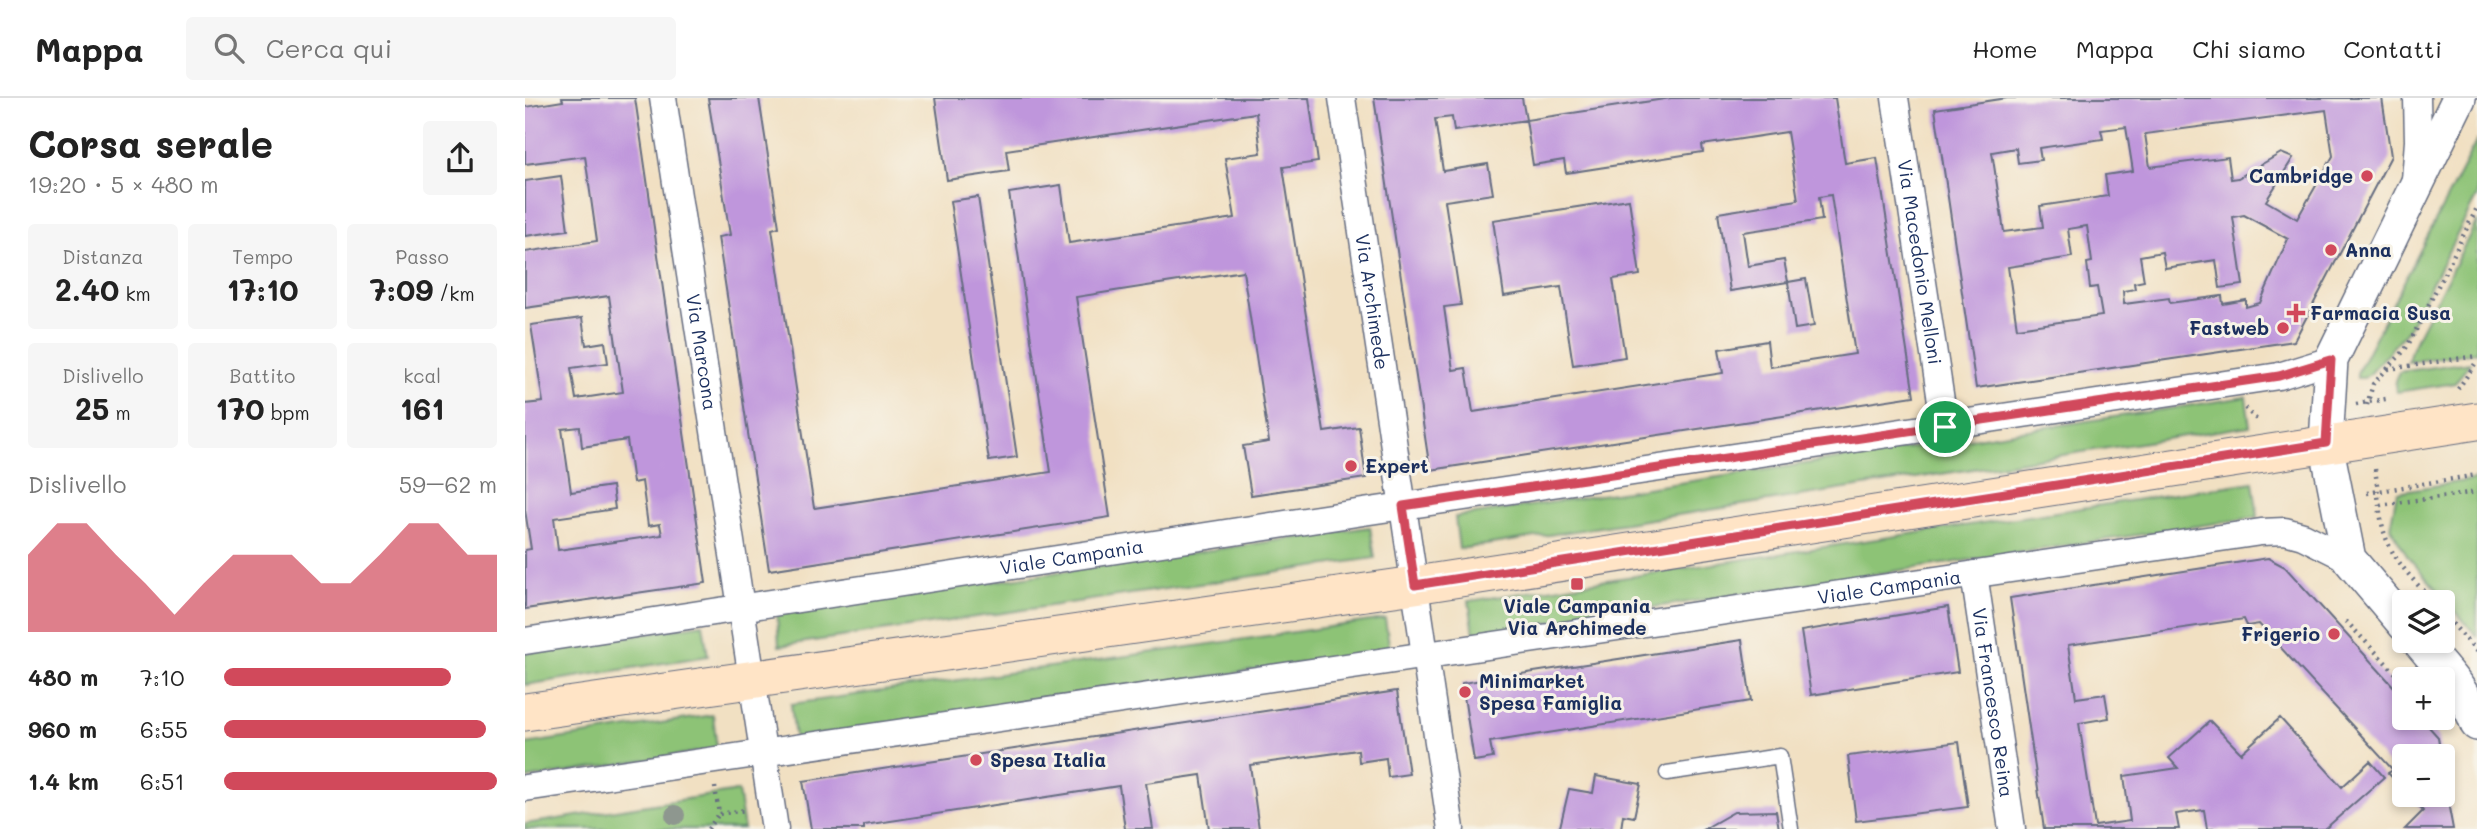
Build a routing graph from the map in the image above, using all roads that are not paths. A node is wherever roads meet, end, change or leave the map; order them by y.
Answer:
1 (663, 98) edge
2 (1342, 98) edge
3 (1895, 98) edge
4 (2417, 98) edge
5 (2459, 98) edge
6 (2414, 191) junction
7 (2331, 360) junction
8 (2477, 421) edge
9 (1945, 427) junction
10 (2326, 443) junction
11 (1403, 506) junction
12 (2349, 559) junction
13 (1974, 574) junction
14 (1415, 585) junction
15 (741, 606) junction
16 (2392, 610) edge
17 (525, 641) edge
18 (2429, 653) edge
19 (1425, 654) junction
20 (752, 680) junction
21 (525, 712) edge
22 (2477, 724) edge
23 (763, 752) junction
24 (1667, 772) dead end
25 (525, 788) edge
26 (775, 829) edge
27 (1451, 829) edge
28 (1791, 829) edge
29 (2012, 829) edge

1 - 15 street, Via Marcona
2 - 11 street, Via Archimede
3 - 9 street, Via Macedonio Melloni
4 - 6 street
5 - 6 street
6 - 7 street
7 - 9 street, Viale Campania
7 - 10 street
8 - 10 main road
9 - 11 street, Viale Campania
10 - 12 street
10 - 14 main road
11 - 14 street
11 - 15 street, Viale Campania
12 - 13 street, Viale Campania
12 - 16 street
13 - 19 street, Viale Campania
13 - 29 street, Via Francesco Reina
14 - 19 street
14 - 20 main road
15 - 17 street, Viale Campania
15 - 20 street
18 - 22 street
19 - 23 street, Viale Campania
19 - 27 street
20 - 21 main road
20 - 23 street
23 - 25 street, Viale Campania
23 - 26 street
24 - 28 lane

